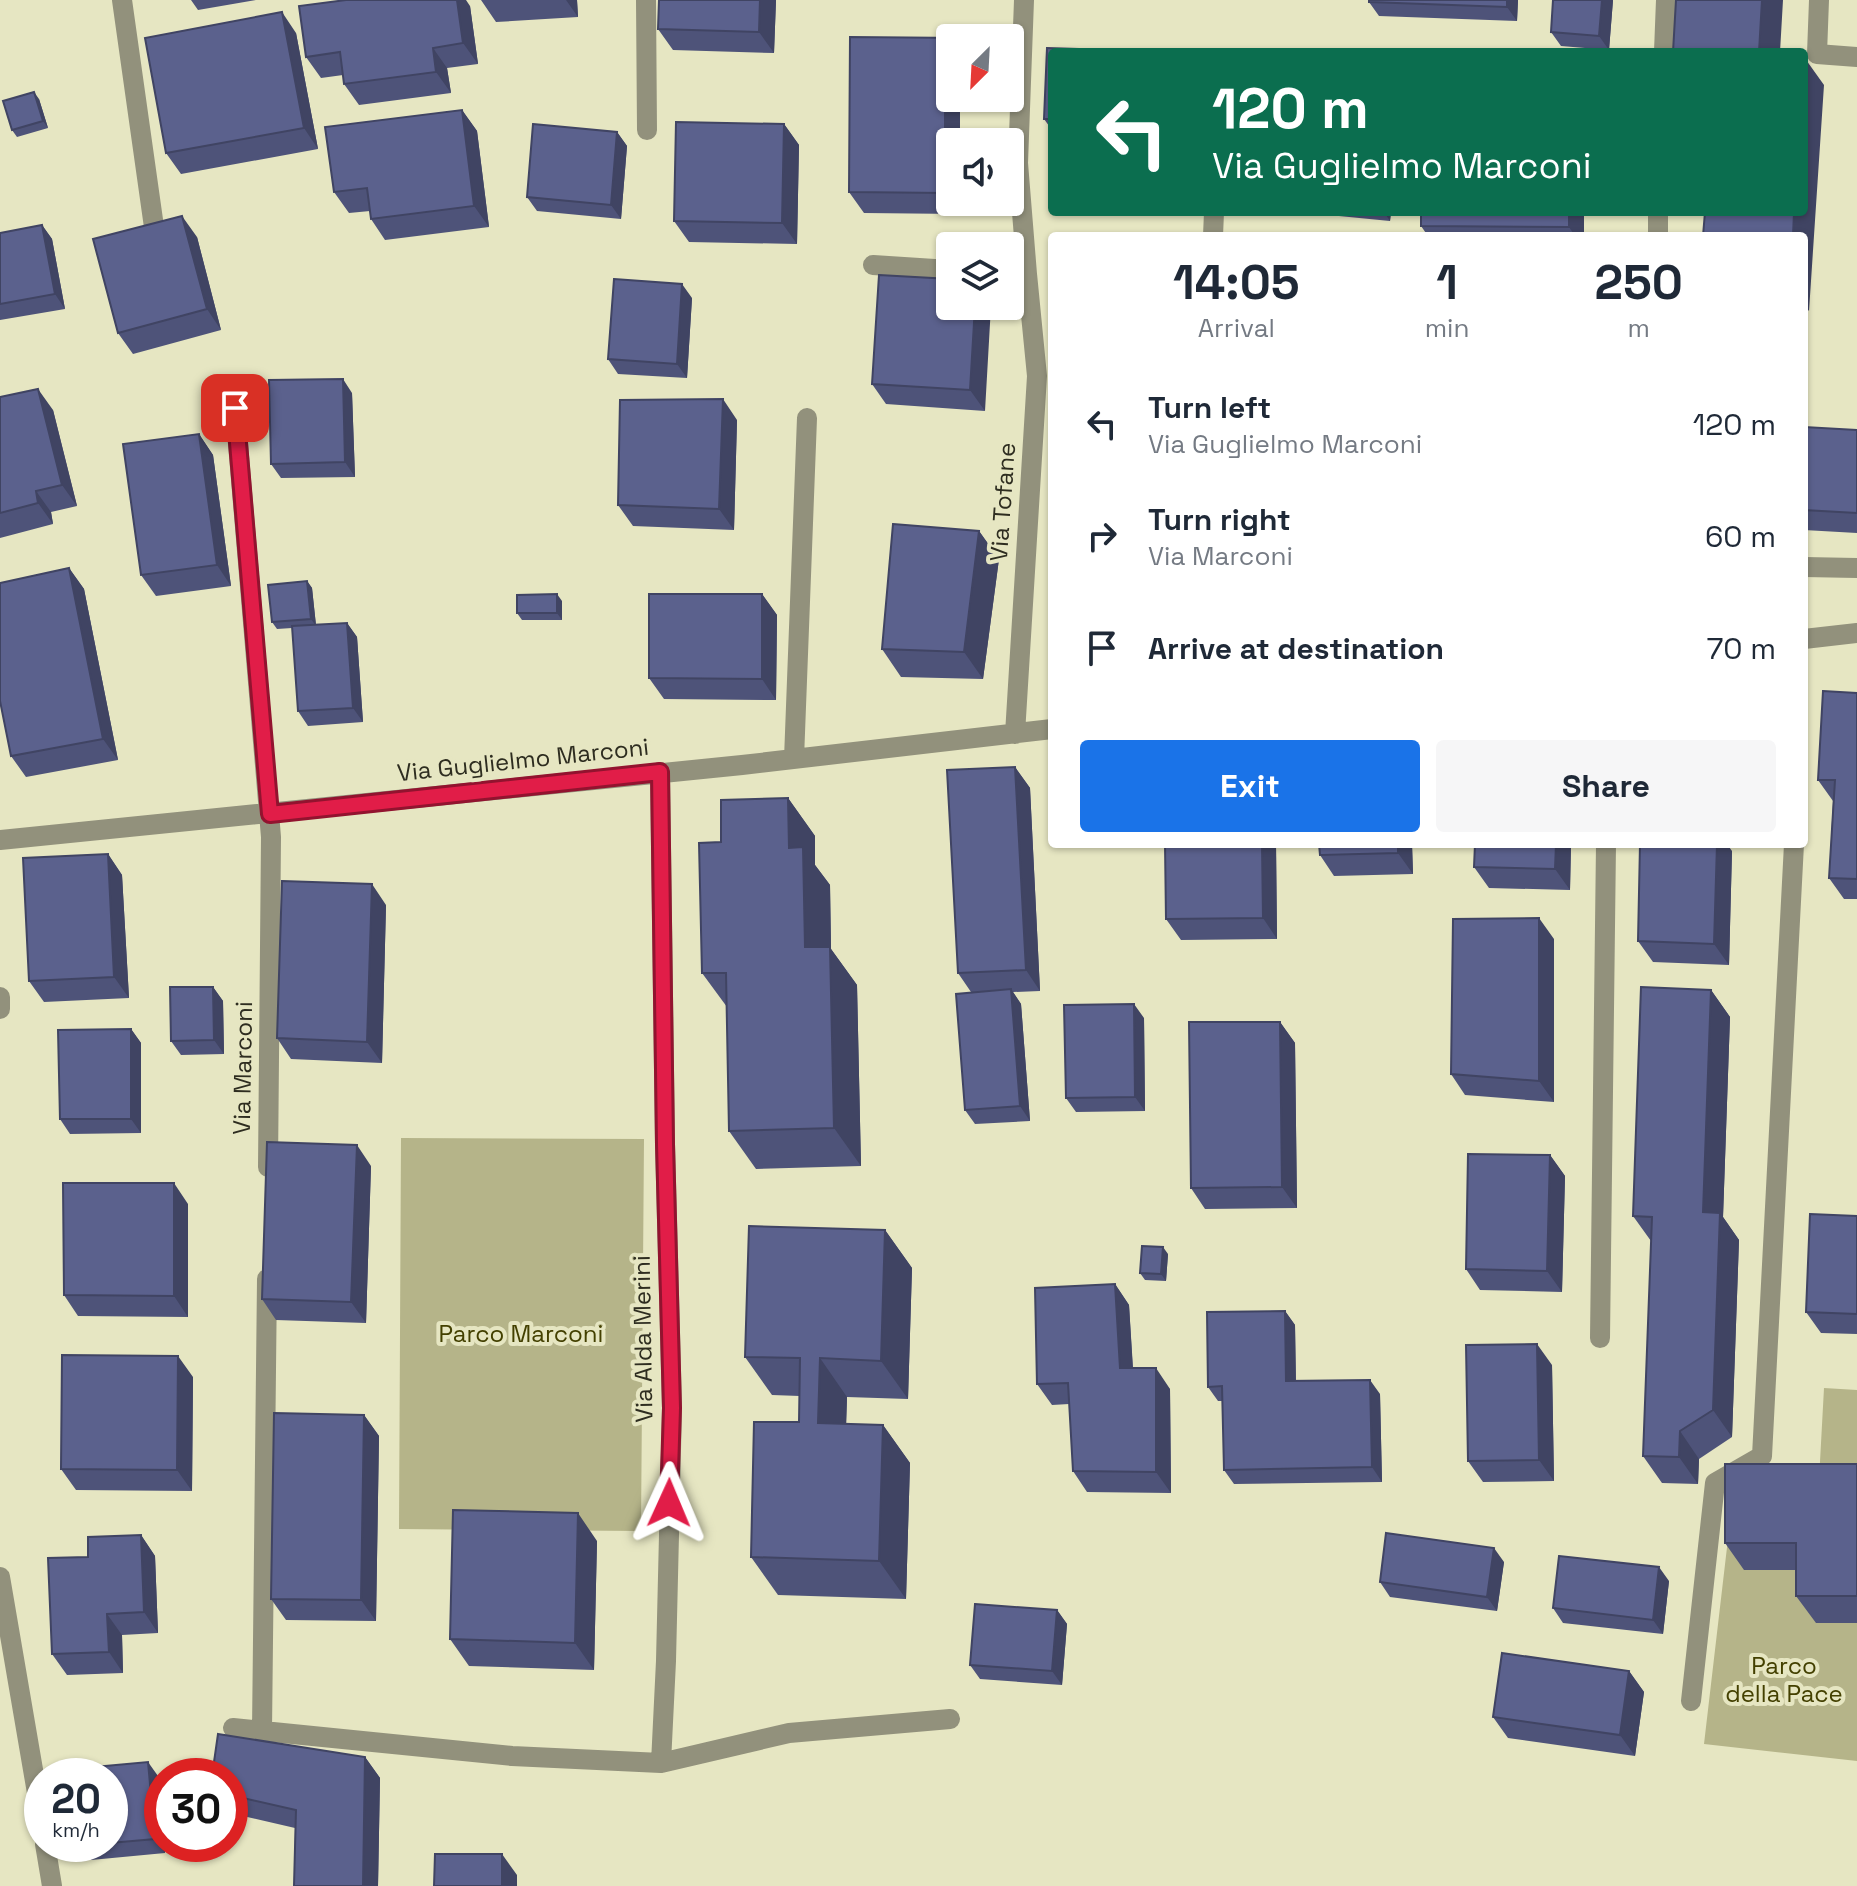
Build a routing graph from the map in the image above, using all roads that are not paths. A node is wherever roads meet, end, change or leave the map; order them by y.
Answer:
1 (122, 0) edge
2 (646, 0) edge
3 (1024, 0) edge
4 (1666, 0) edge
5 (1819, 0) edge
6 (1664, 48) edge
7 (1857, 57) edge
8 (647, 130) dead end
9 (154, 227) edge
10 (1018, 232) edge
11 (873, 265) dead end
12 (936, 269) edge
13 (1024, 306) edge
14 (235, 408) dead end
15 (807, 418) dead end
16 (1808, 567) edge
17 (1857, 568) edge
18 (1857, 633) edge
19 (1808, 639) edge
20 (1048, 730) edge
21 (1015, 734) junction
22 (794, 759) junction
23 (660, 772) junction
24 (270, 814) junction
25 (0, 840) edge
26 (1606, 848) edge
27 (1794, 848) edge
28 (0, 997) edge
29 (0, 1009) edge
30 (268, 1188) edge
31 (267, 1252) edge
32 (1600, 1338) dead end
33 (0, 1577) edge
34 (1691, 1701) dead end
35 (950, 1719) dead end
36 (233, 1728) dead end
37 (262, 1731) junction
38 (31, 1758) edge
39 (661, 1763) junction
40 (48, 1862) edge
41 (52, 1886) edge

1 - 9 street
2 - 8 street
3 - 10 street, Via Tofane
4 - 6 street
5 - 7 street
11 - 12 street
13 - 21 street, Via Tofane
14 - 24 street, Via Marconi
15 - 22 street
16 - 17 street
18 - 19 street
20 - 21 street, Via Guglielmo Marconi
21 - 22 street, Via Guglielmo Marconi
22 - 23 street, Via Guglielmo Marconi
23 - 24 street, Via Guglielmo Marconi
23 - 39 street, Via Alda Merini
24 - 25 street, Via Guglielmo Marconi
24 - 30 street, Via Marconi
26 - 32 street
27 - 34 street
28 - 29 street
31 - 37 street
33 - 38 street
35 - 39 street
36 - 37 street
37 - 39 street
40 - 41 street

